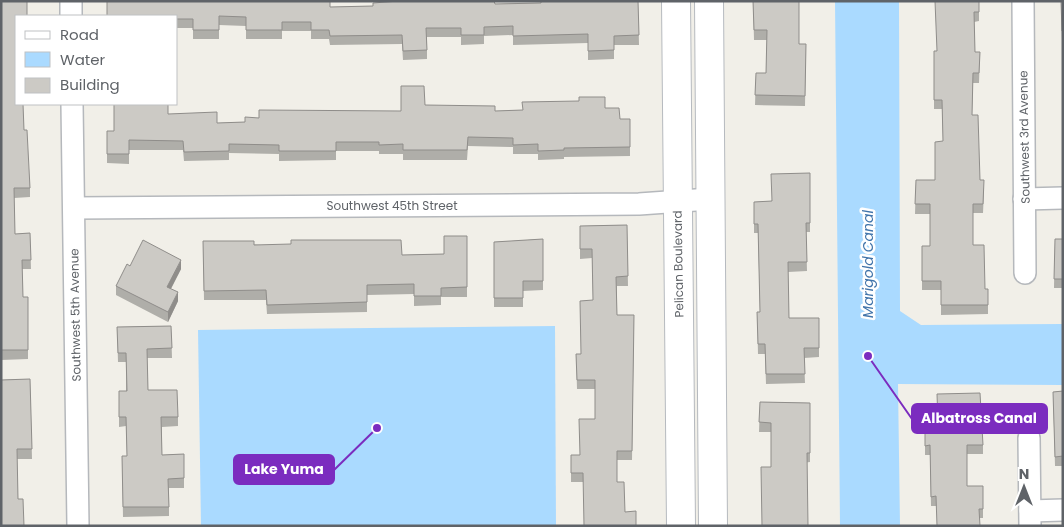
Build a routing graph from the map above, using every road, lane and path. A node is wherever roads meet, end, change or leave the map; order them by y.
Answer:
1 (71, 1) edge
2 (676, 1) edge
3 (709, 1) edge
4 (1023, 1) edge
5 (71, 15) edge
6 (72, 105) edge
7 (1063, 198) edge
8 (710, 199) junction
9 (1024, 199) junction
10 (678, 202) junction
11 (74, 208) junction
12 (1025, 273) dead end
13 (1029, 438) dead end
14 (1063, 510) edge
15 (1030, 518) edge
16 (78, 526) edge
17 (681, 526) edge
18 (712, 526) edge

1 - 5 street
2 - 10 street, Pelican Boulevard
3 - 8 street
4 - 9 street, Southwest 3rd Avenue
6 - 11 street, Southwest 5th Avenue
7 - 9 street
8 - 10 street, Southwest 45th Street
8 - 18 street
9 - 12 street, Southwest 3rd Avenue
10 - 11 street, Southwest 45th Street
10 - 17 street, Pelican Boulevard
11 - 16 street, Southwest 5th Avenue
13 - 15 street
14 - 15 street

